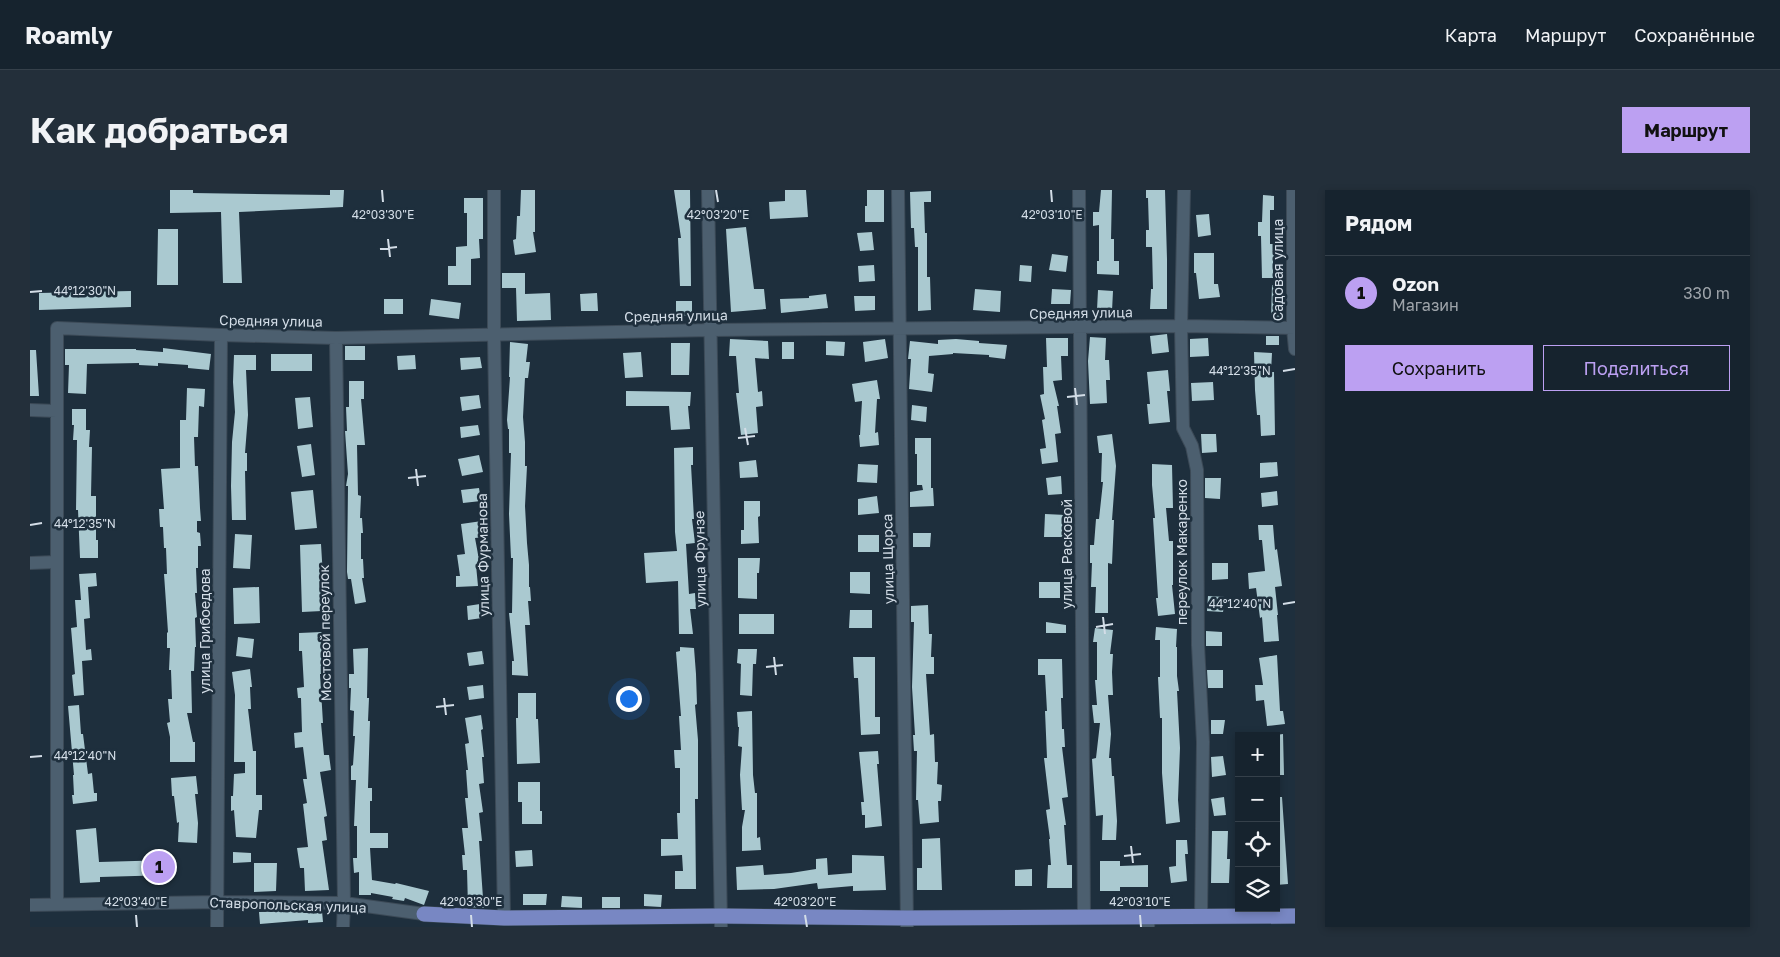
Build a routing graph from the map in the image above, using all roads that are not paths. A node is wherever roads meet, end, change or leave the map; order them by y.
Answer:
1 (494, 190) edge
2 (708, 190) edge
3 (898, 190) edge
4 (1079, 190) edge
5 (1184, 190) edge
6 (1292, 190) edge
7 (1181, 326) junction
8 (1080, 328) junction
9 (1294, 328) edge
10 (900, 329) junction
11 (711, 330) junction
12 (221, 335) junction
13 (494, 336) junction
14 (336, 338) junction
15 (1295, 349) edge
16 (30, 410) edge
17 (56, 411) junction
18 (56, 562) junction
19 (30, 563) edge
20 (219, 902) junction
21 (30, 904) edge
22 (57, 904) junction
23 (344, 904) junction
24 (1295, 916) edge
25 (1201, 917) junction
26 (1084, 918) junction
27 (507, 921) edge
28 (721, 922) edge
29 (907, 922) edge
30 (1025, 922) edge
31 (1148, 922) edge
32 (423, 923) edge
33 (217, 927) edge
34 (343, 927) edge

1 - 13 street, улица Фурманова
2 - 11 street, улица Фрунзе
3 - 10 street, улица Щорса
4 - 8 street, улица Расковой
5 - 7 street, переулок Макаренко
6 - 9 street, Садовая улица
7 - 8 street, Средняя улица
7 - 9 street, Средняя улица
7 - 25 street, переулок Макаренко
8 - 10 street, Средняя улица
8 - 26 street, улица Расковой
9 - 15 street, Садовая улица
10 - 11 street, Средняя улица
10 - 29 street, улица Щорса
11 - 13 street, Средняя улица
11 - 28 street, улица Фрунзе
12 - 14 street, Средняя улица
12 - 17 street, Средняя улица
12 - 20 street, улица Грибоедова
13 - 14 street, Средняя улица
13 - 27 street, улица Фурманова
14 - 23 street, Мостовой переулок
16 - 17 street
17 - 18 street
18 - 19 street
18 - 22 street
20 - 22 street, Ставропольская улица
20 - 23 street, Ставропольская улица
20 - 33 street, улица Грибоедова
21 - 22 street, Ставропольская улица
23 - 32 street, Ставропольская улица
23 - 34 street, Мостовой переулок
24 - 25 main road, Ставропольская улица
25 - 31 main road, Ставропольская улица
26 - 30 main road, Ставропольская улица
26 - 31 main road, Ставропольская улица
27 - 28 main road, Ставропольская улица
27 - 32 main road, Ставропольская улица
28 - 29 main road, Ставропольская улица
29 - 30 main road, Ставропольская улица

